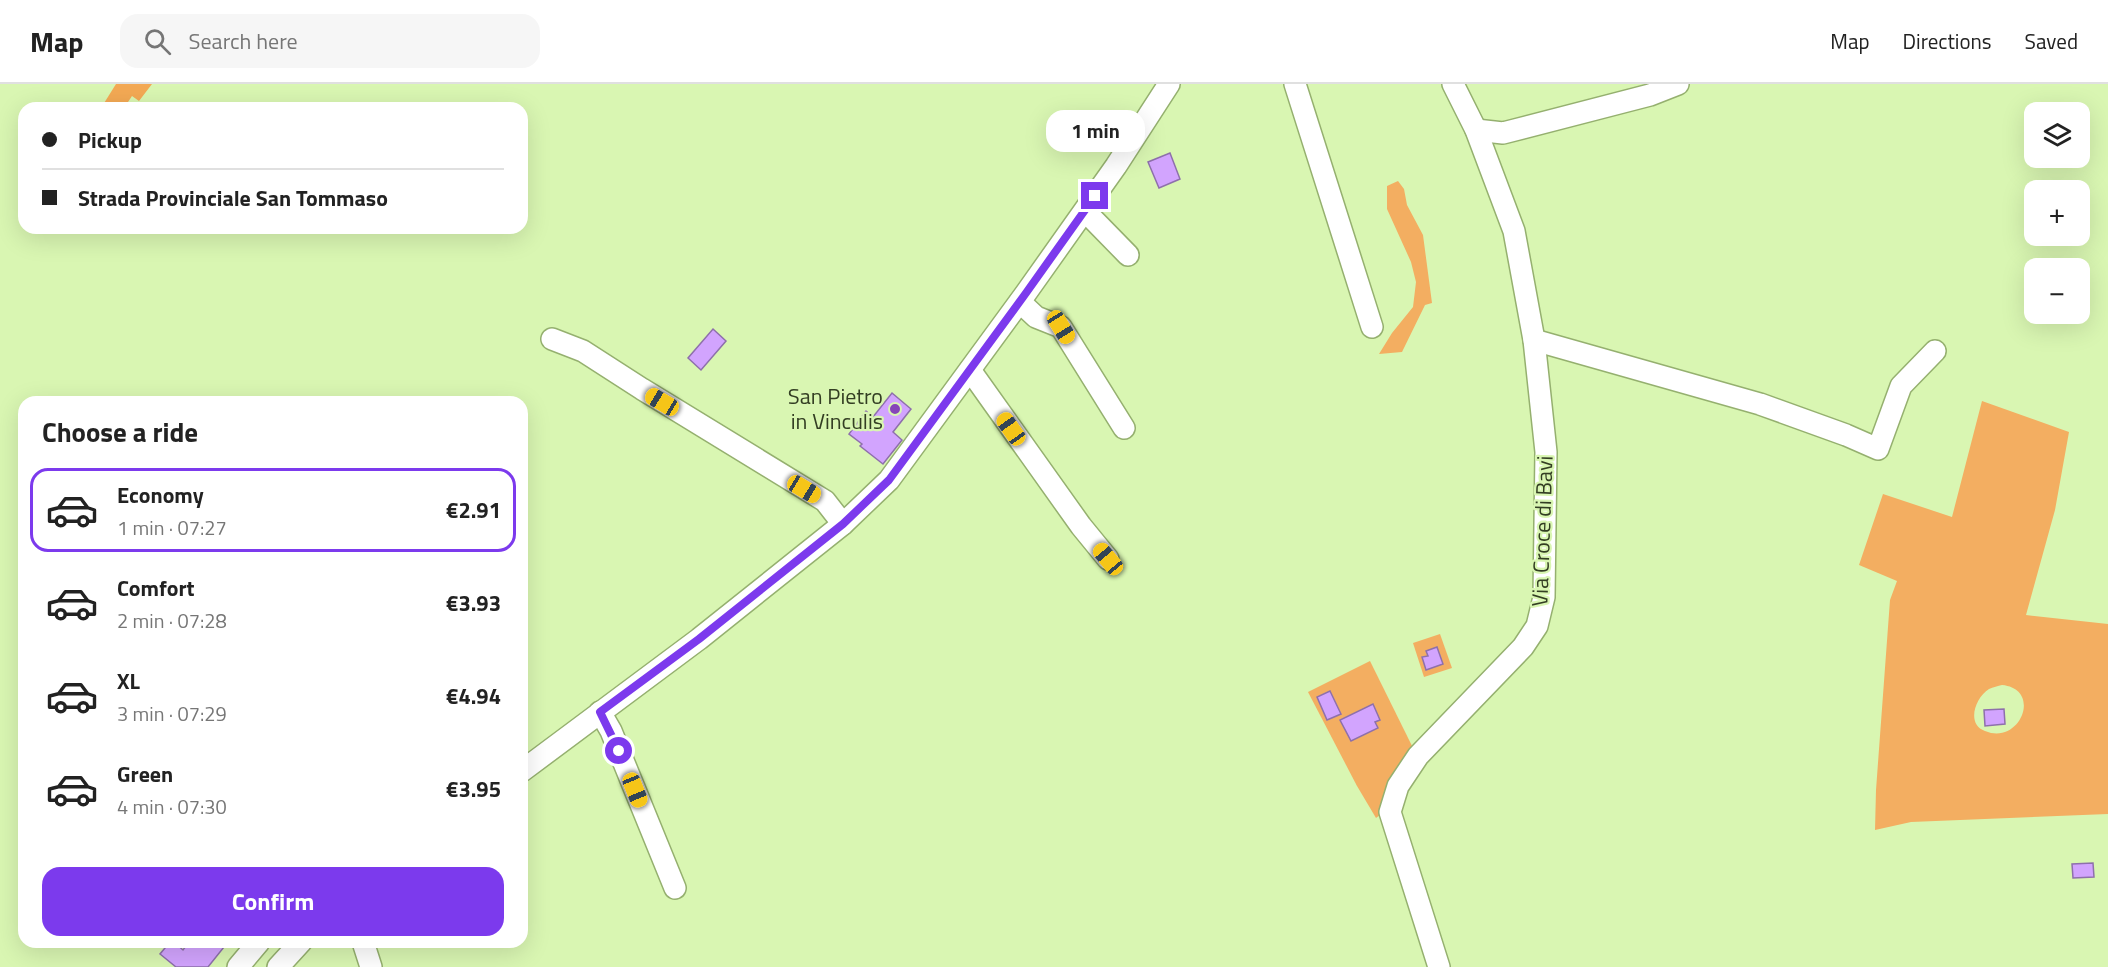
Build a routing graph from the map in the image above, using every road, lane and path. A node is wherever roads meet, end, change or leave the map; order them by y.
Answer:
1 (1169, 84) edge
2 (1295, 84) edge
3 (1453, 84) edge
4 (1678, 84) edge
5 (1476, 130) junction
6 (1085, 211) junction
7 (1128, 255) dead end
8 (1020, 302) junction
9 (1372, 327) dead end
10 (552, 339) dead end
11 (1533, 340) junction
12 (1935, 351) dead end
13 (970, 370) junction
14 (1124, 428) dead end
15 (843, 524) junction
16 (1108, 559) dead end
17 (600, 712) junction
18 (528, 766) edge
19 (675, 888) dead end
20 (255, 948) edge
21 (295, 948) edge
22 (365, 948) edge
23 (238, 967) edge
24 (278, 967) edge
25 (371, 967) edge
26 (1439, 967) edge

1 - 6 street
2 - 9 street
3 - 5 street, Via Croce di Bavi
4 - 5 street
5 - 11 street, Via Croce di Bavi
6 - 7 street
6 - 8 street
8 - 13 street
8 - 14 street
10 - 15 street
11 - 12 street
11 - 26 street, Via Croce di Bavi
13 - 15 street
13 - 16 street
15 - 17 street
17 - 18 street
17 - 19 street
20 - 23 street
21 - 24 street
22 - 25 street

